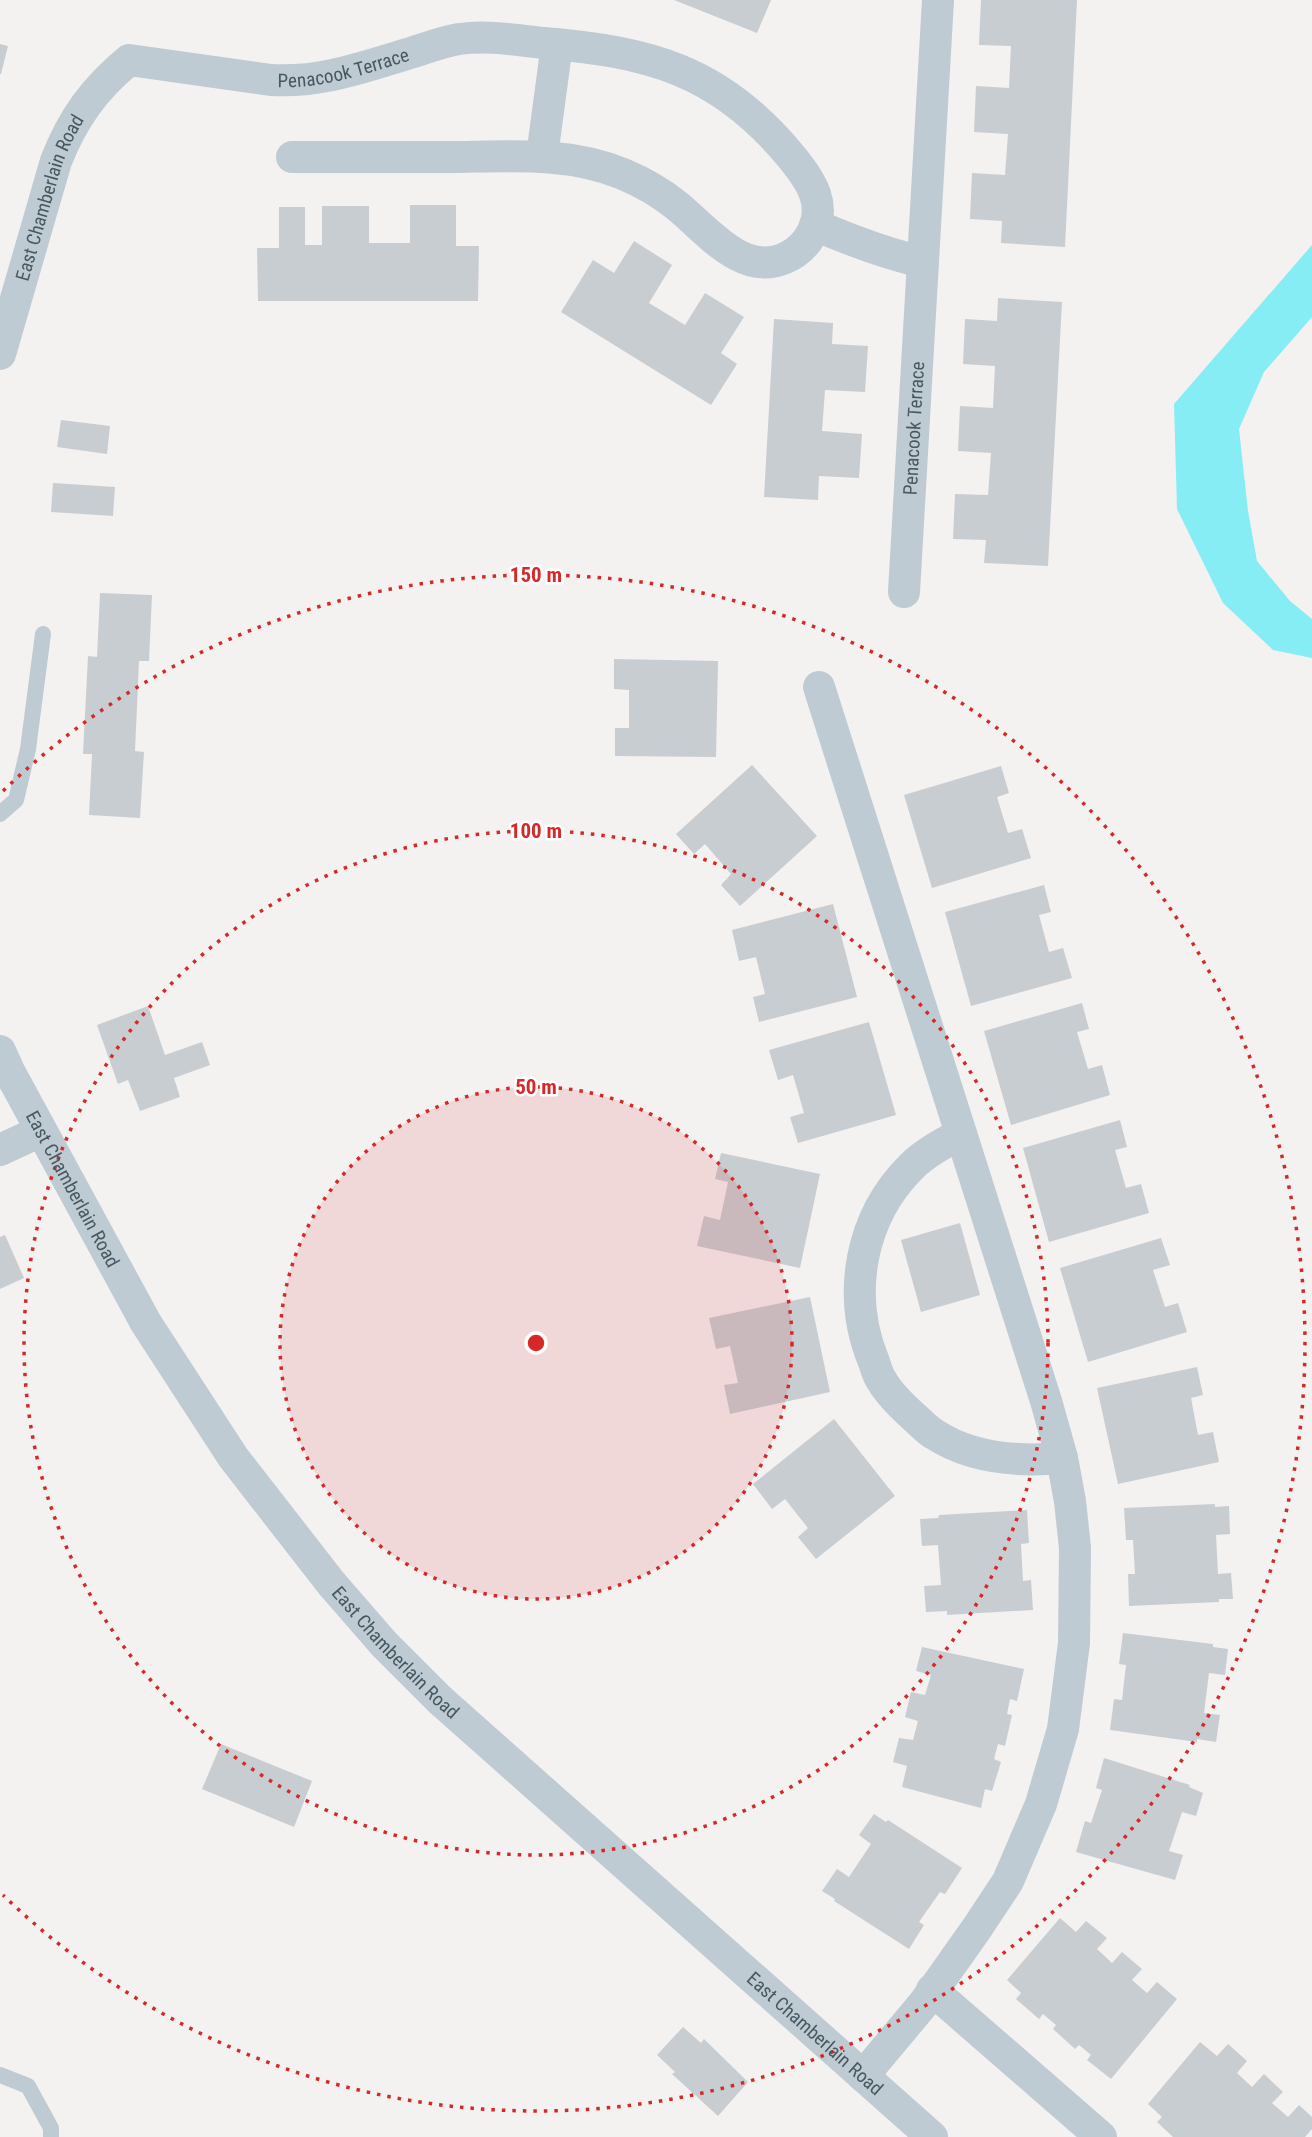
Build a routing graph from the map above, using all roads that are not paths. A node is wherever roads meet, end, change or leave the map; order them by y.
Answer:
1 (938, 0) edge
2 (557, 44) junction
3 (129, 60) joint
4 (542, 156) junction
5 (292, 157) dead end
6 (815, 225) junction
7 (923, 262) junction
8 (0, 354) edge
9 (904, 592) dead end
10 (43, 634) dead end
11 (819, 687) dead end
12 (0, 814) edge
13 (0, 1051) edge
14 (41, 1131) junction
15 (961, 1134) junction
16 (0, 1150) edge
17 (1062, 1458) junction
18 (932, 1990) junction
19 (0, 2075) edge
20 (863, 2076) junction
21 (51, 2137) edge
22 (932, 2137) edge
23 (1101, 2137) edge

1 - 7 street, Penacook Terrace
2 - 3 street, Penacook Terrace
2 - 4 street
2 - 6 street, Penacook Terrace
3 - 8 street, East Chamberlain Road
4 - 5 street
4 - 6 street
6 - 7 street
7 - 9 street, Penacook Terrace
10 - 12 lane
11 - 15 street
13 - 14 street, East Chamberlain Road
14 - 16 street
14 - 20 street, East Chamberlain Road
15 - 17 street
15 - 17 street
17 - 18 street
18 - 20 street
18 - 23 street
19 - 21 lane
20 - 22 street, East Chamberlain Road

